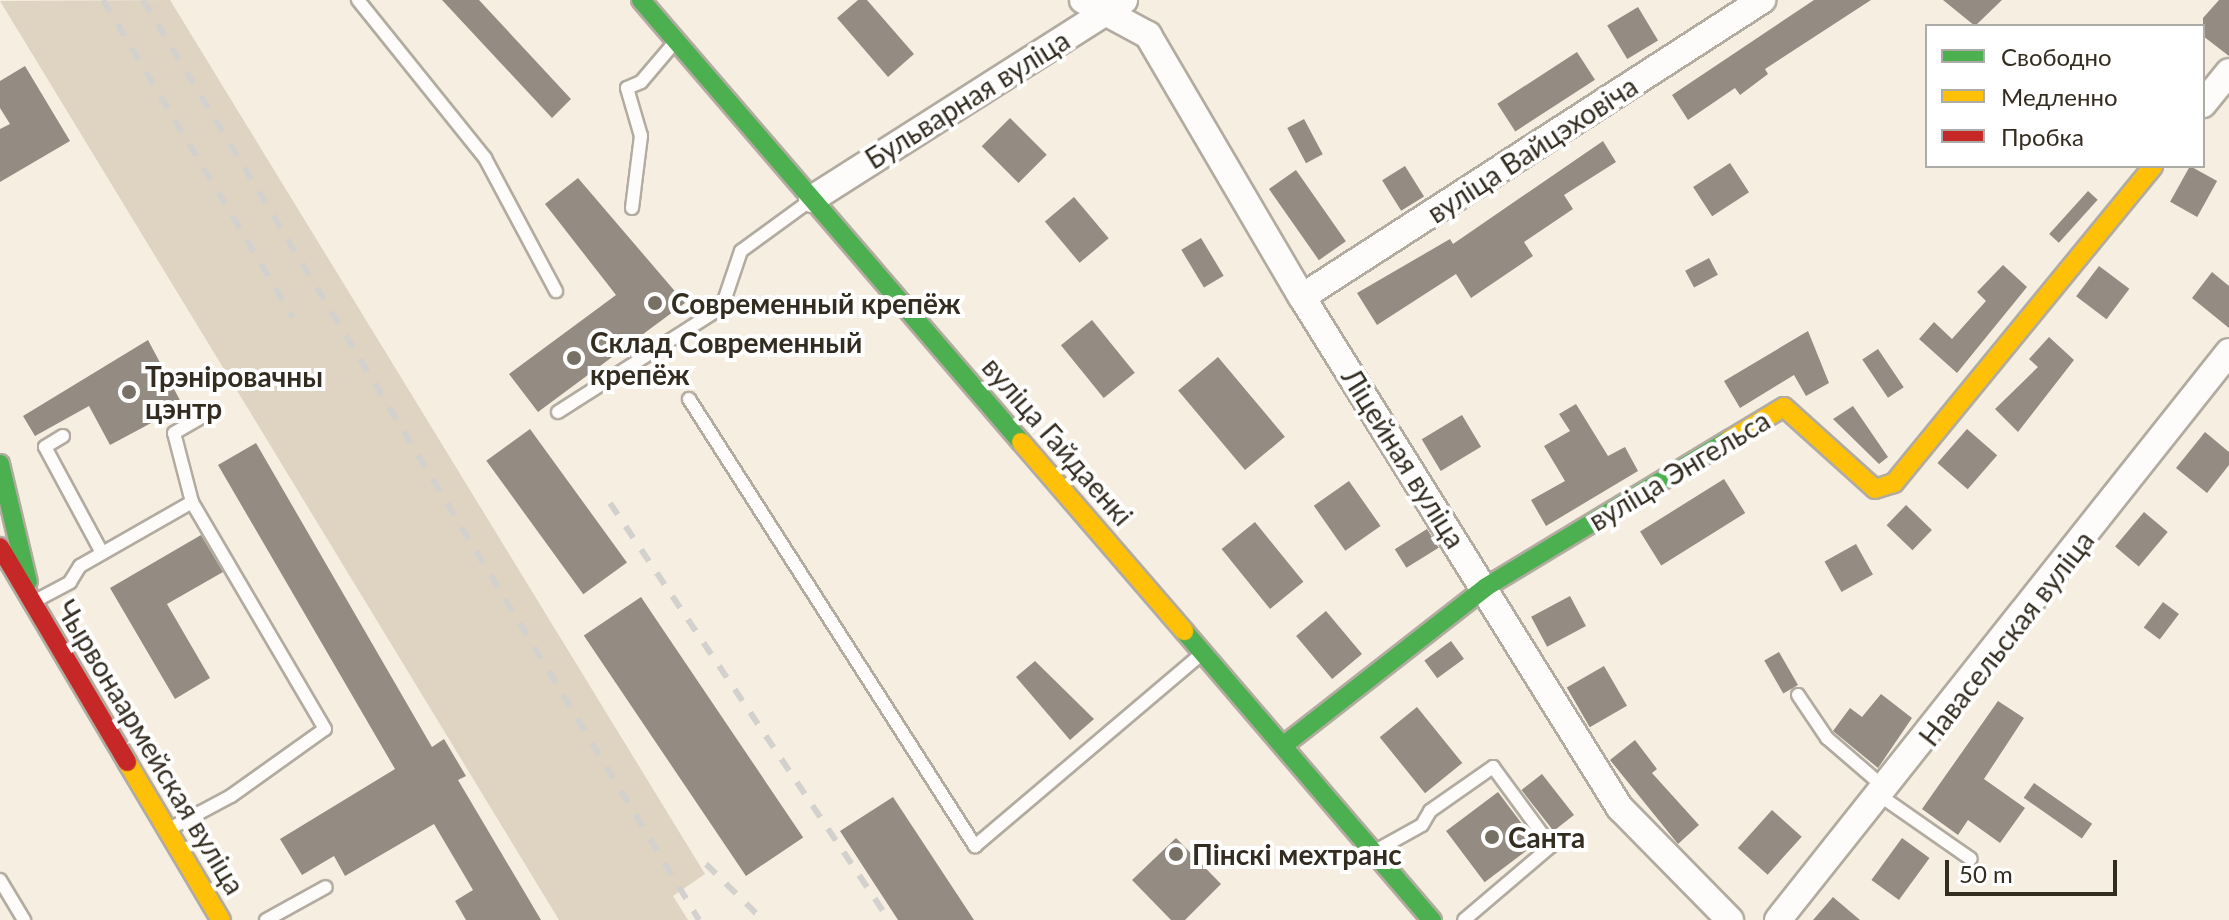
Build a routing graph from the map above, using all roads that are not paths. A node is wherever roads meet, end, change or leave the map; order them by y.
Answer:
1 (358, 0) edge
2 (641, 0) edge
3 (1762, 0) edge
4 (1103, 4) edge
5 (677, 39) junction
6 (2229, 72) edge
7 (2205, 102) edge
8 (2151, 168) edge
9 (812, 199) junction
10 (632, 208) dead end
11 (556, 291) dead end
12 (1302, 297) junction
13 (2229, 352) edge
14 (689, 399) dead end
15 (214, 410) dead end
16 (558, 412) dead end
17 (63, 436) dead end
18 (0, 464) edge
19 (192, 502) junction
20 (0, 547) edge
21 (102, 553) junction
22 (1486, 587) junction
23 (32, 603) junction
24 (1202, 653) junction
25 (1798, 695) dead end
26 (1284, 745) junction
27 (1885, 793) junction
28 (169, 829) junction
29 (1374, 851) junction
30 (1971, 859) dead end
31 (0, 880) edge
32 (326, 887) dead end
33 (24, 920) edge
34 (221, 920) edge
35 (266, 920) edge
36 (1432, 920) edge
37 (1464, 920) edge
38 (1730, 920) edge
39 (1778, 920) edge

1 - 11 lane
2 - 5 street, вуліца Гайдаенкі
3 - 12 street, вуліца Вайцэховіча
4 - 9 street, Бульварная вуліца
4 - 12 street, Ліцейная вуліца
5 - 9 street, вуліца Гайдаенкі
5 - 10 lane
6 - 7 street
8 - 22 street, вуліца Энгельса
9 - 16 lane
9 - 24 street, вуліца Гайдаенкі
12 - 22 street, Ліцейная вуліца
13 - 27 street, Навасельская вуліца
14 - 24 lane
15 - 19 lane
17 - 21 lane
18 - 23 street, Чырвонаармейская вуліца
19 - 21 lane
19 - 28 lane
20 - 23 street, Чырвонаармейская вуліца
21 - 23 lane
22 - 26 street, вуліца Энгельса
22 - 38 street, Ліцейная вуліца
23 - 28 street, Чырвонаармейская вуліца
24 - 26 street, вуліца Гайдаенкі
25 - 27 lane
26 - 29 street, вуліца Гайдаенкі
27 - 30 lane
27 - 39 street, Навасельская вуліца
28 - 34 street, Чырвонаармейская вуліца
29 - 36 street, вуліца Гайдаенкі
29 - 37 lane
31 - 33 lane
32 - 35 lane

